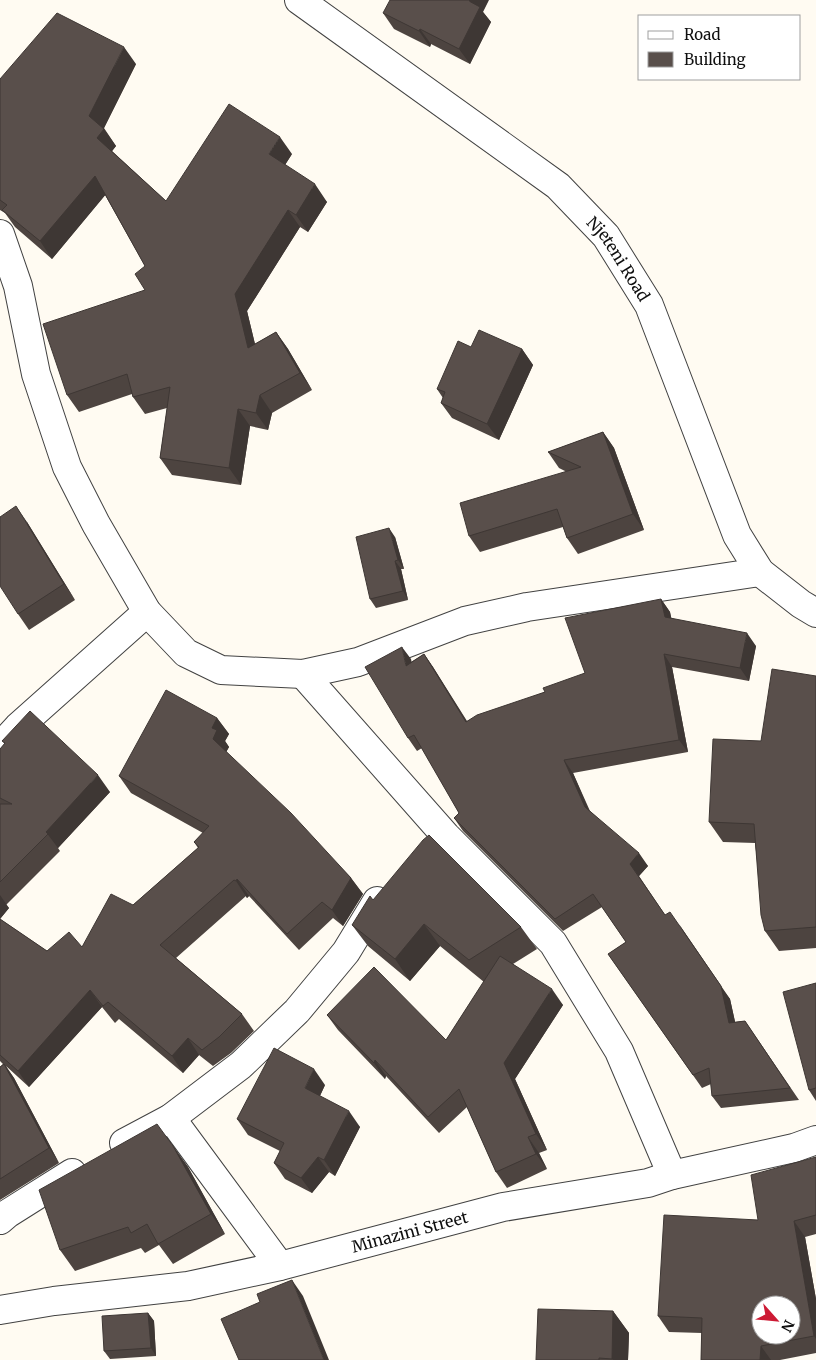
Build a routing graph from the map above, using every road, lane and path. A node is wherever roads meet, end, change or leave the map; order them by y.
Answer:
1 (299, 0) edge
2 (0, 234) edge
3 (760, 572) junction
4 (148, 612) junction
5 (816, 613) edge
6 (303, 674) junction
7 (0, 746) edge
8 (446, 836) junction
9 (422, 854) edge
10 (392, 877) edge
11 (171, 1118) junction
12 (816, 1140) edge
13 (672, 1175) junction
14 (0, 1220) edge
15 (280, 1266) junction
16 (0, 1310) edge

1 - 3 street, Njeteni Road
2 - 4 street
3 - 5 street, Njeteni Road
3 - 6 street
4 - 6 street
4 - 7 street
6 - 8 street
8 - 9 street
8 - 13 street
10 - 11 street
11 - 14 street
11 - 15 street
12 - 13 street, Minazini Street
13 - 15 street, Minazini Street
15 - 16 street, Minazini Street

